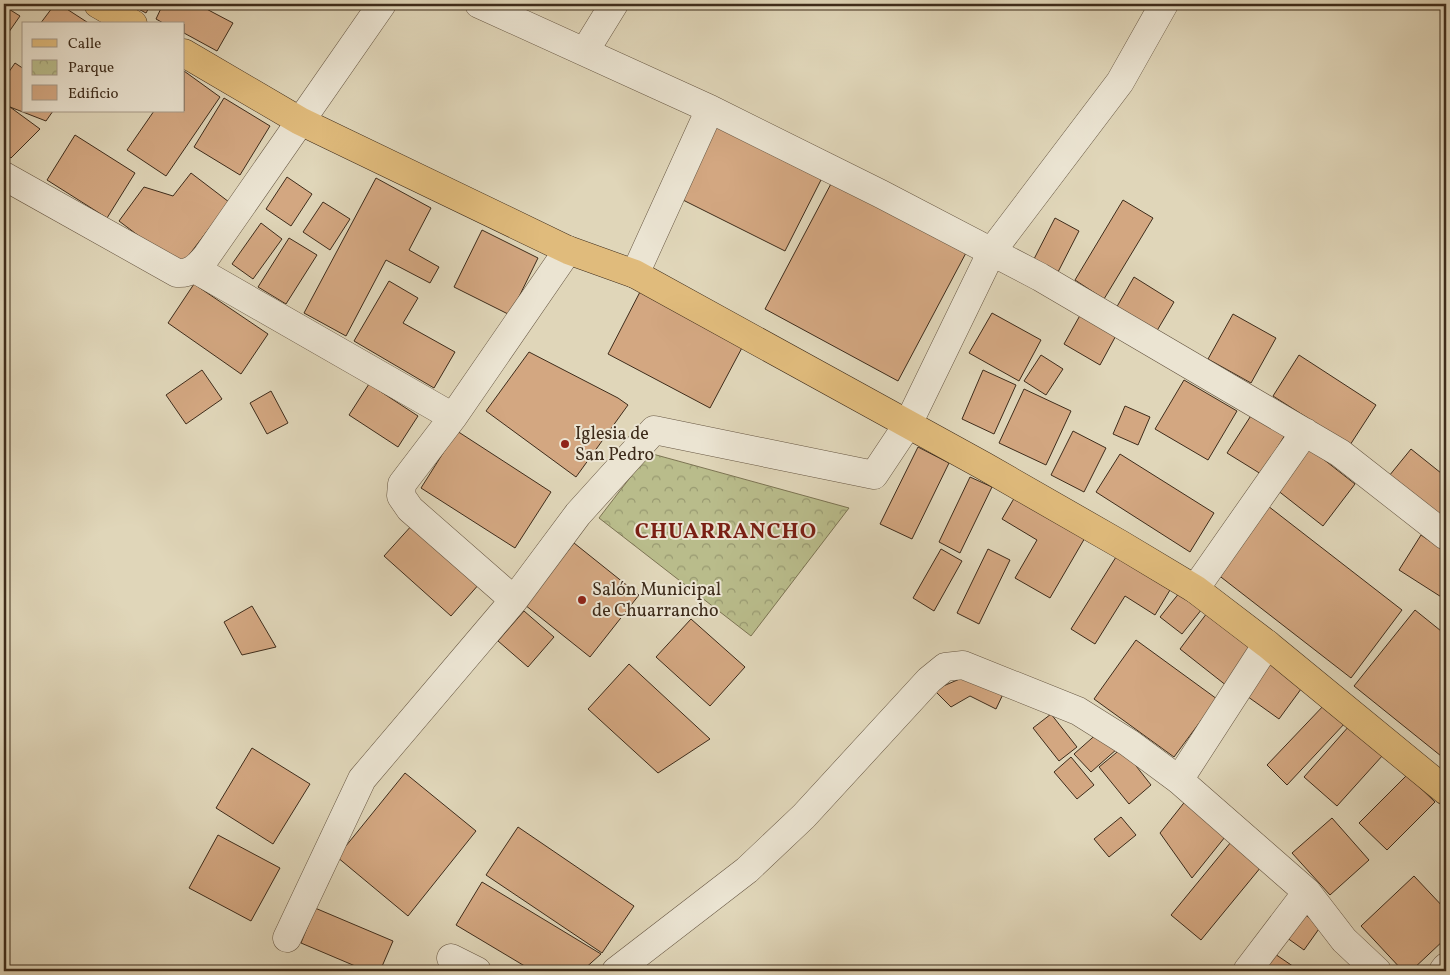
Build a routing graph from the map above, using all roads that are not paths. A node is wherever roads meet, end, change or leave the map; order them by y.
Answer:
1 (98, 4) edge
2 (382, 4) edge
3 (479, 4) edge
4 (614, 4) edge
5 (1164, 4) edge
6 (130, 22) edge
7 (585, 51) junction
8 (185, 54) edge
9 (710, 109) junction
10 (300, 121) junction
11 (4, 176) edge
12 (568, 250) junction
13 (992, 251) junction
14 (195, 269) junction
15 (635, 274) junction
16 (453, 417) junction
17 (908, 424) junction
18 (1305, 432) junction
19 (1446, 536) edge
20 (1195, 589) junction
21 (514, 600) junction
22 (1267, 644) junction
23 (1179, 780) junction
24 (1446, 791) edge
25 (1307, 892) junction
26 (287, 938) dead end
27 (451, 958) dead end
28 (1446, 967) edge
29 (477, 971) edge
30 (616, 971) edge
31 (1247, 971) edge
32 (1377, 971) edge
33 (1443, 971) edge

1 - 6 main road
2 - 10 street
3 - 7 street
4 - 7 street
5 - 13 street
7 - 9 street
8 - 10 main road
9 - 13 street
9 - 15 street
10 - 12 main road
10 - 14 street
11 - 14 street
12 - 15 main road
12 - 16 street
13 - 17 street
13 - 18 street
14 - 16 street
15 - 17 main road
16 - 21 street
17 - 20 main road
17 - 21 street
18 - 19 street
18 - 20 street
20 - 22 main road
21 - 26 street
22 - 23 street
22 - 24 main road
23 - 25 street
23 - 30 street
25 - 31 street
25 - 32 street
27 - 29 street
28 - 33 street

